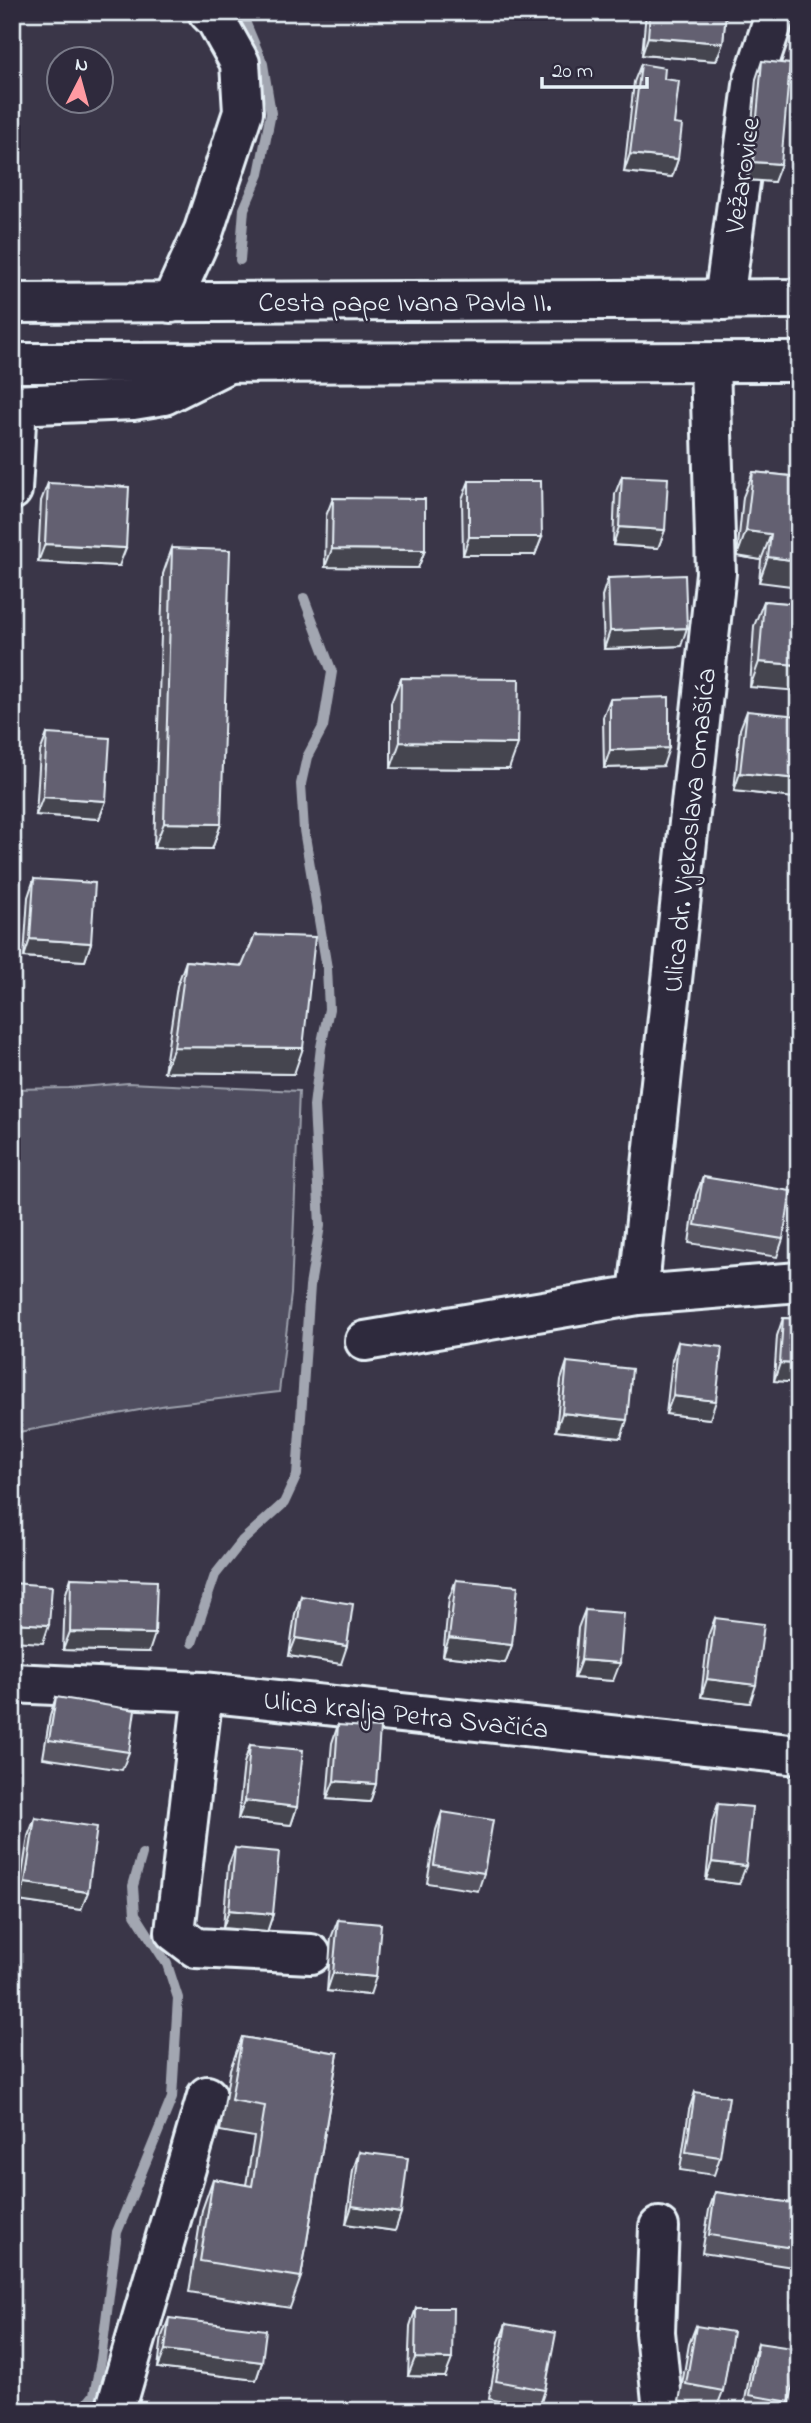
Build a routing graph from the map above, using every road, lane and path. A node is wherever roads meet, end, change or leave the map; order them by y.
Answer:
1 (208, 12) edge
2 (776, 12) edge
3 (799, 299) edge
4 (724, 300) junction
5 (12, 303) edge
6 (171, 303) junction
7 (799, 362) edge
8 (12, 363) edge
9 (228, 363) junction
10 (710, 363) junction
11 (14, 406) edge
12 (12, 489) edge
13 (799, 1282) edge
14 (638, 1295) junction
15 (365, 1341) dead end
16 (12, 1683) edge
17 (203, 1692) junction
18 (799, 1755) edge
19 (311, 1954) dead end
20 (207, 2096) dead end
21 (659, 2227) dead end
22 (115, 2411) edge
23 (663, 2411) edge

1 - 6 street
2 - 4 street, Vežarovice
3 - 4 street, Cesta pape Ivana Pavla II.
4 - 6 street, Cesta pape Ivana Pavla II.
5 - 6 street, Cesta pape Ivana Pavla II.
7 - 10 street
8 - 9 street
9 - 10 street
9 - 11 street
10 - 14 street, Ulica dr. Vjekoslava Omašića
11 - 12 street
13 - 14 street
14 - 15 street
16 - 17 street, Ulica kralja Petra Svačića
17 - 18 street, Ulica kralja Petra Svačića
17 - 19 street
20 - 22 street
21 - 23 street

